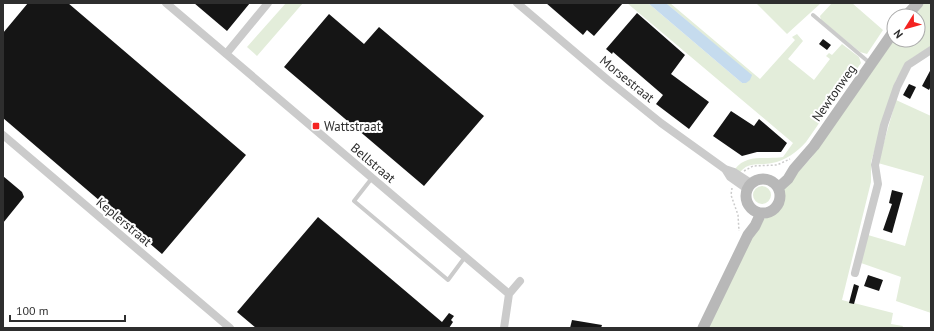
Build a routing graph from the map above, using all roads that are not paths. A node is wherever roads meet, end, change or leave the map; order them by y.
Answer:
1 (166, 3) edge
2 (268, 3) edge
3 (517, 3) edge
4 (813, 15) dead end
5 (886, 44) edge
6 (930, 51) edge
7 (226, 54) junction
8 (872, 64) junction
9 (3, 135) edge
10 (372, 178) junction
11 (776, 185) junction
12 (749, 186) junction
13 (757, 211) junction
14 (466, 257) junction
15 (855, 273) dead end
16 (520, 280) dead end
17 (509, 294) junction
18 (230, 328) edge
19 (504, 328) edge
20 (703, 328) edge

1 - 7 street, Bellstraat
2 - 7 street
3 - 12 street, Morsestraat
4 - 8 lane
5 - 8 main road, Newtonweg
6 - 15 street
7 - 10 street, Bellstraat
8 - 11 main road, Newtonweg
9 - 18 street, Keplerstraat
10 - 14 street, Bellstraat
10 - 14 lane
11 - 12 main road
11 - 13 main road
12 - 13 main road
13 - 20 main road
14 - 17 street, Bellstraat
16 - 17 street
17 - 19 street

